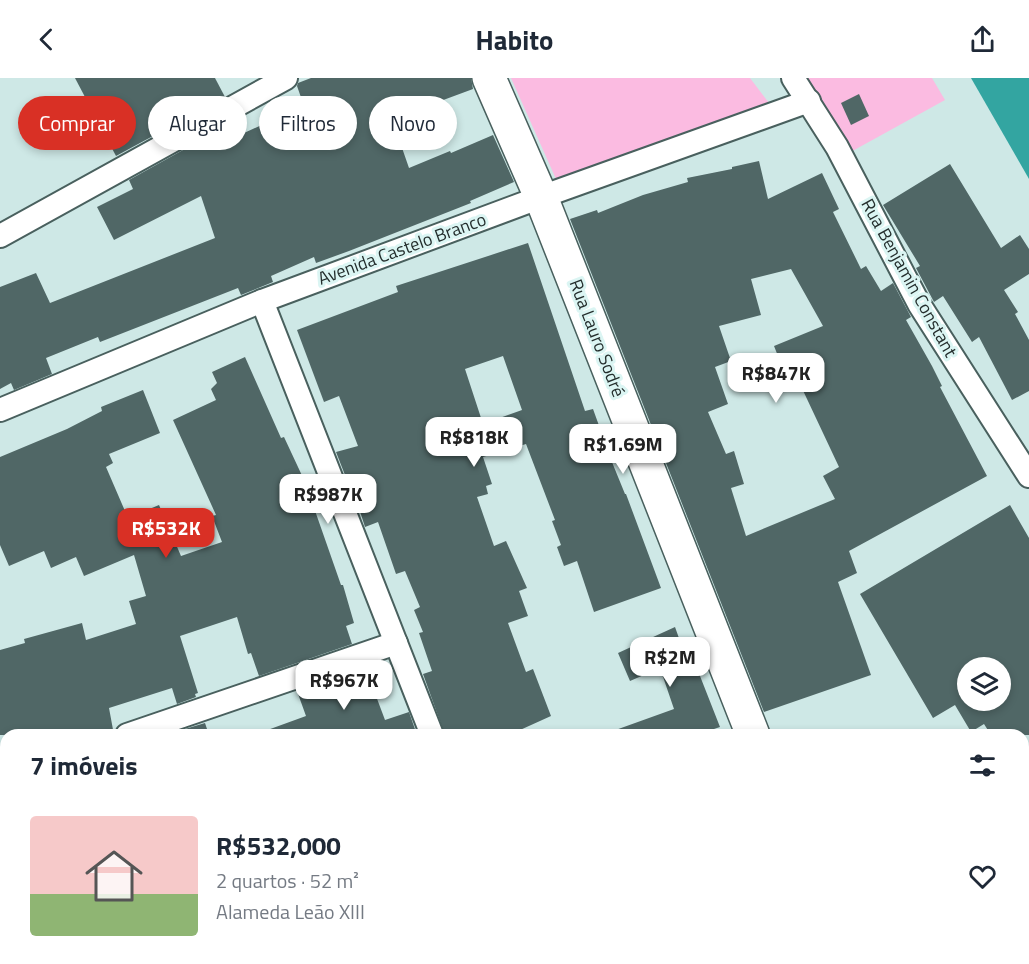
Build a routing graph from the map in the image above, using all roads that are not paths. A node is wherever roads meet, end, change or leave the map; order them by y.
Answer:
1 (286, 78) edge
2 (489, 78) edge
3 (793, 78) edge
4 (809, 101) junction
5 (541, 197) junction
6 (0, 236) edge
7 (262, 301) junction
8 (0, 410) edge
9 (1029, 476) edge
10 (396, 643) junction
11 (145, 729) edge
12 (430, 729) edge
13 (751, 729) edge

1 - 6 street
2 - 5 street, Rua Lauro Sodré
3 - 4 street, Rua Benjamin Constant
4 - 5 street, Avenida Castelo Branco
4 - 9 street, Rua Benjamin Constant
5 - 7 street, Avenida Castelo Branco
5 - 13 street, Rua Lauro Sodré
7 - 8 street, Avenida Castelo Branco
7 - 10 street
10 - 11 street
10 - 12 street

